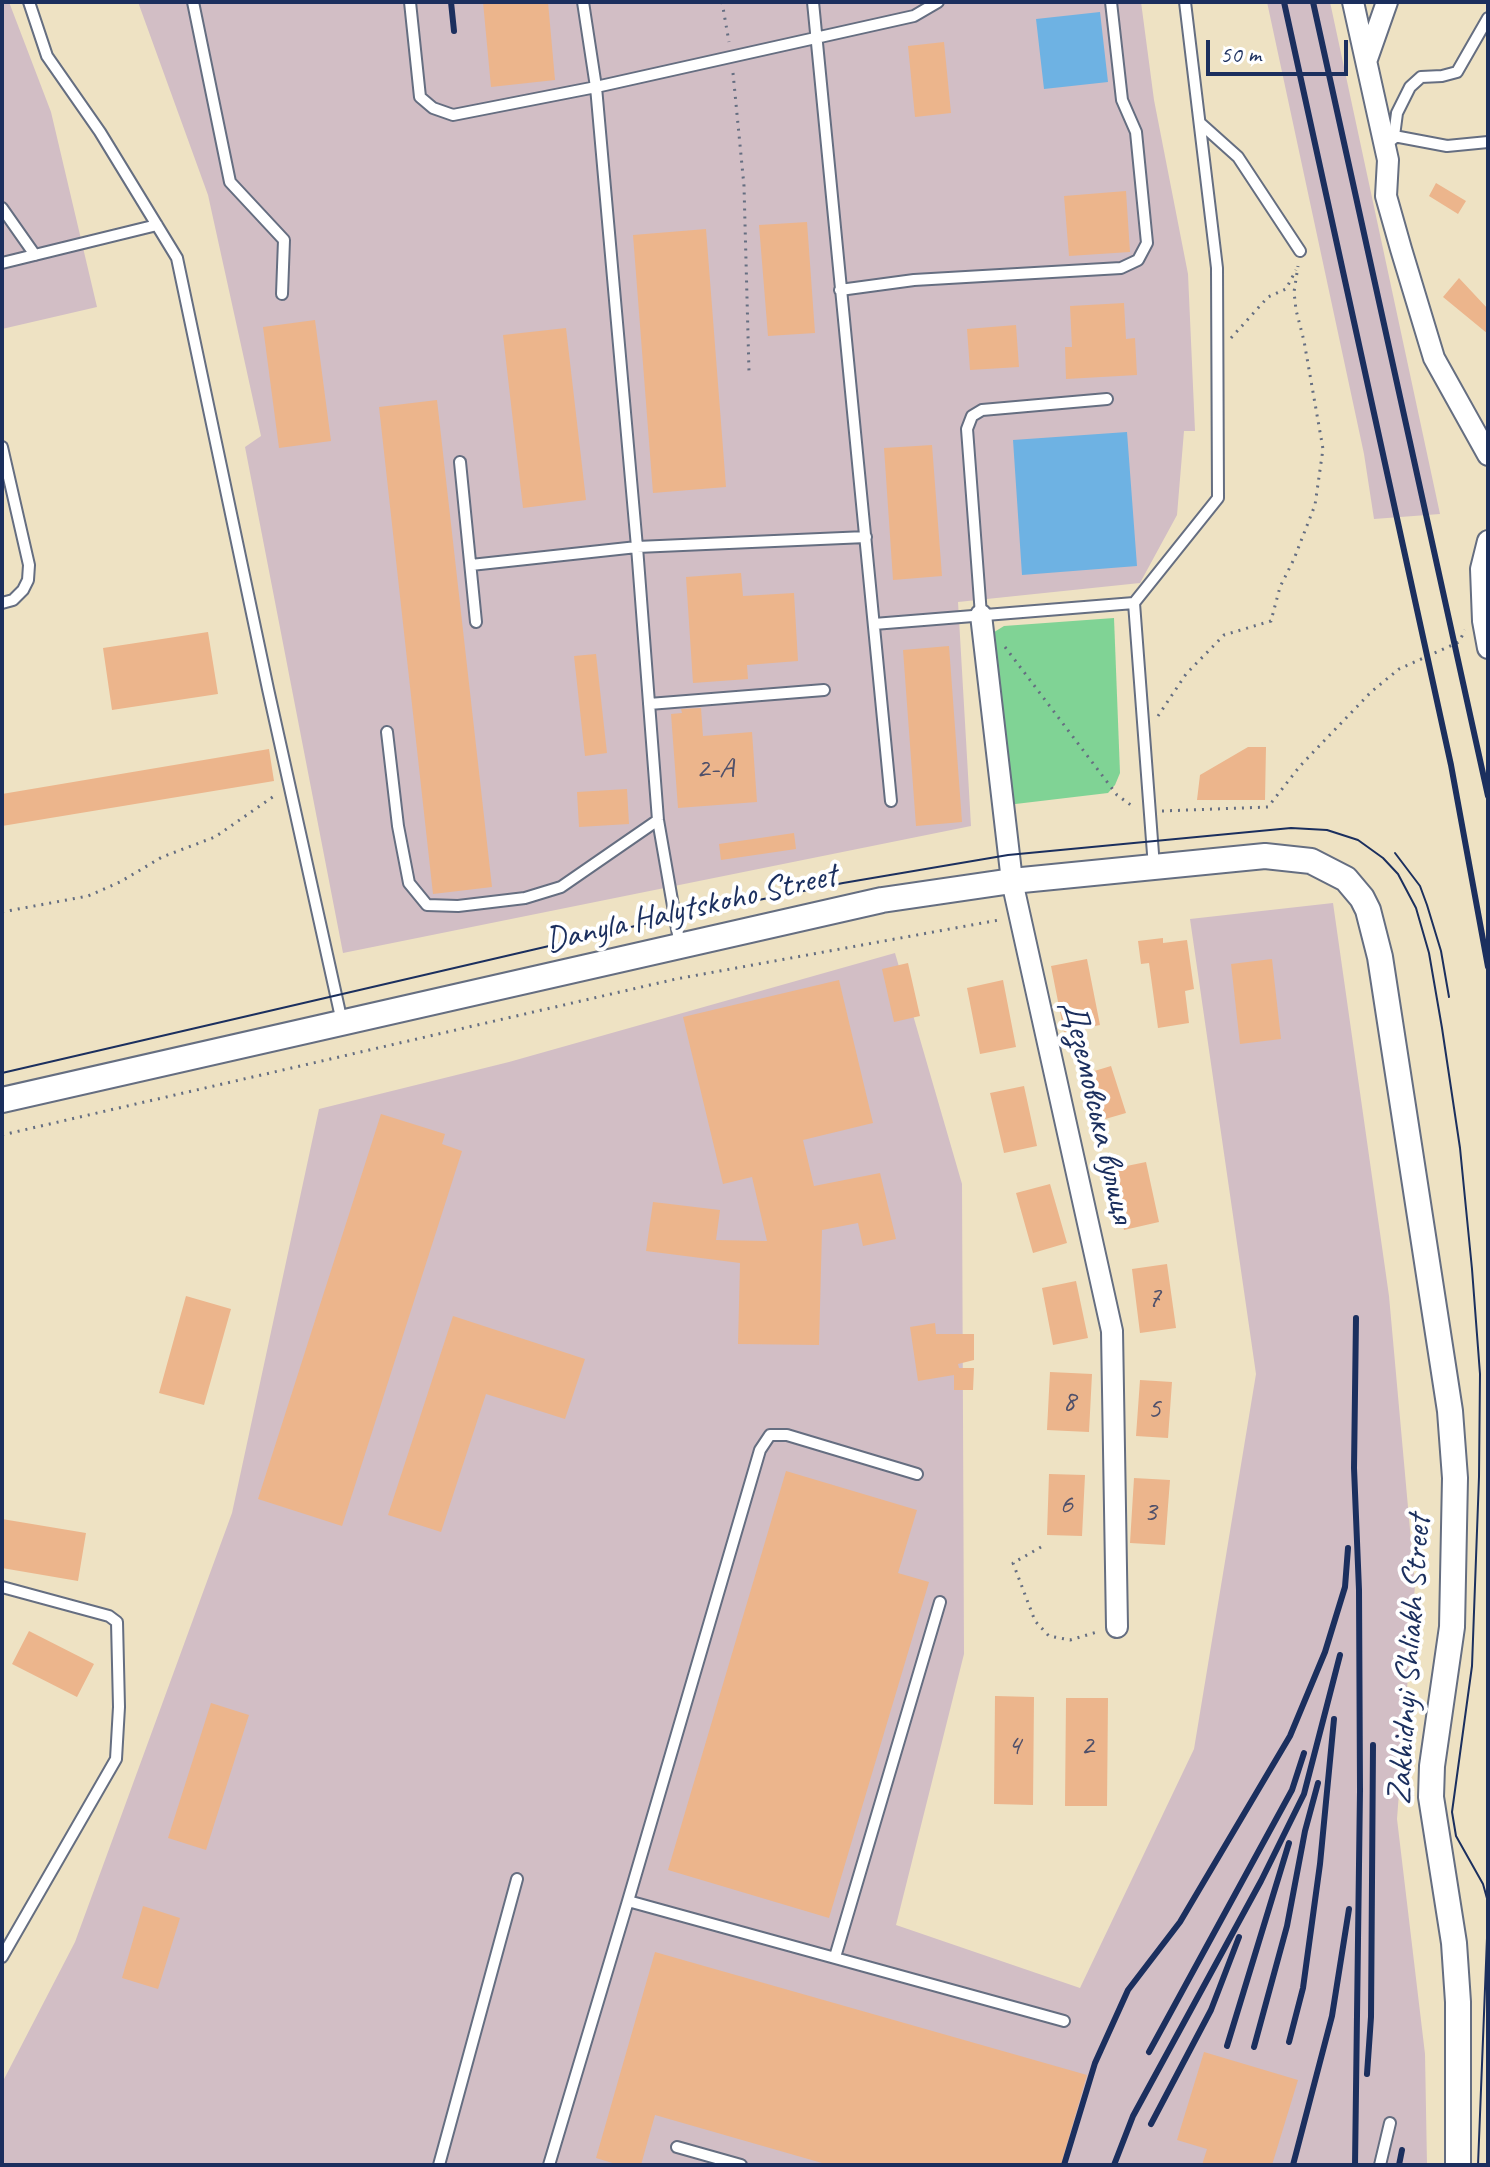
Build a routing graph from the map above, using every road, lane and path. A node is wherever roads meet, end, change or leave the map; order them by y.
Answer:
1 (29, 2) edge
2 (193, 2) edge
3 (410, 2) edge
4 (583, 2) edge
5 (722, 2) edge
6 (813, 2) edge
7 (938, 2) edge
8 (1111, 2) edge
9 (1185, 2) edge
10 (1353, 2) edge
11 (1387, 2) edge
12 (1488, 18) edge
13 (816, 36) junction
14 (731, 56) junction
15 (1367, 60) junction
16 (596, 87) junction
17 (1200, 123) junction
18 (1394, 136) junction
19 (1488, 142) edge
20 (1388, 160) junction
21 (2, 208) edge
22 (157, 225) junction
23 (1300, 251) joint
24 (35, 255) junction
25 (2, 263) edge
26 (1298, 267) junction
27 (840, 290) junction
28 (282, 294) dead end
29 (1217, 352) junction
30 (749, 372) dead end
31 (1107, 399) dead end
32 (2, 447) edge
33 (1488, 455) edge
34 (460, 462) dead end
35 (866, 537) junction
36 (1488, 541) edge
37 (637, 547) junction
38 (471, 565) junction
39 (2, 603) edge
40 (1134, 603) junction
41 (981, 615) junction
42 (476, 622) dead end
43 (874, 624) junction
44 (1466, 627) dead end
45 (1488, 648) edge
46 (824, 690) dead end
47 (649, 704) junction
48 (387, 732) dead end
49 (1143, 738) junction
50 (290, 785) junction
51 (891, 801) dead end
52 (1150, 816) junction
53 (658, 820) junction
54 (1154, 867) junction
55 (1012, 881) junction
56 (2, 912) edge
57 (1019, 917) junction
58 (1372, 925) joint
59 (680, 946) junction
60 (342, 1022) junction
61 (2, 1100) edge
62 (2, 1135) edge
63 (917, 1474) dead end
64 (1041, 1547) dead end
65 (2, 1587) edge
66 (940, 1602) dead end
67 (1117, 1627) joint
68 (517, 1879) dead end
69 (628, 1901) junction
70 (2, 1957) edge
71 (835, 1957) junction
72 (1064, 2021) dead end
73 (1390, 2123) dead end
74 (677, 2147) dead end
75 (439, 2165) edge
76 (549, 2165) edge
77 (741, 2165) edge
78 (1380, 2165) edge
79 (1458, 2165) edge

1 - 22 lane
2 - 28 lane
3 - 16 lane
4 - 16 lane
5 - 14 path
6 - 13 lane
7 - 13 lane
8 - 27 lane
9 - 17 lane
10 - 15 street
11 - 15 street
12 - 18 lane
13 - 14 lane
13 - 27 lane
14 - 16 lane
14 - 30 path
15 - 20 street
16 - 37 lane
17 - 23 lane
17 - 29 lane
18 - 19 lane
18 - 20 lane
20 - 33 street
21 - 24 lane
22 - 24 lane
22 - 50 lane
23 - 26 path
24 - 25 lane
26 - 29 path
26 - 49 path
27 - 35 lane
29 - 40 lane
31 - 41 lane
32 - 39 lane
34 - 38 lane
35 - 37 lane
35 - 43 lane
36 - 45 street
37 - 38 lane
37 - 47 lane
38 - 42 lane
40 - 41 lane
40 - 49 lane
41 - 43 lane
41 - 52 path
41 - 55 street, Деземовська вулиця
43 - 51 lane
44 - 52 path
46 - 47 lane
47 - 53 lane
48 - 53 lane
49 - 52 lane
50 - 56 path
50 - 60 lane
52 - 54 lane
53 - 59 lane
54 - 55 street, Danyla Halytskoho Street
54 - 58 street, Danyla Halytskoho Street
55 - 57 street, Деземовська вулиця
55 - 59 street, Danyla Halytskoho Street
57 - 62 path
57 - 67 street, Деземовська вулиця
58 - 79 street, Zakhidnyi Shliakh Street
59 - 60 street, Danyla Halytskoho Street
60 - 61 street, Danyla Halytskoho Street
63 - 69 lane
64 - 67 path
65 - 70 lane
66 - 71 lane
68 - 75 lane
69 - 71 lane
69 - 76 lane
71 - 72 lane
73 - 78 lane
74 - 77 lane

